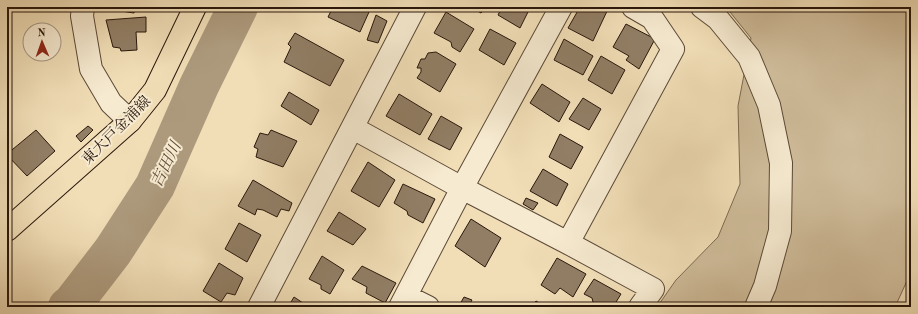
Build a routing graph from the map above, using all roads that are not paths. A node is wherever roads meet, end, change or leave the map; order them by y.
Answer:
1 (83, 7) edge
2 (195, 7) edge
3 (415, 7) edge
4 (561, 7) edge
5 (633, 7) edge
6 (702, 7) edge
7 (130, 121) junction
8 (353, 128) junction
9 (462, 188) junction
10 (7, 230) edge
11 (568, 243) junction
12 (403, 301) edge
13 (259, 307) edge
14 (428, 307) edge
15 (640, 307) edge
16 (756, 307) edge

1 - 7 street
2 - 7 main road, 東大戸金浦線
3 - 8 street
4 - 9 street
5 - 11 street
6 - 16 street
7 - 10 main road, 東大戸金浦線
8 - 9 street
8 - 13 street
9 - 11 street
9 - 12 street
11 - 15 street
12 - 14 street

